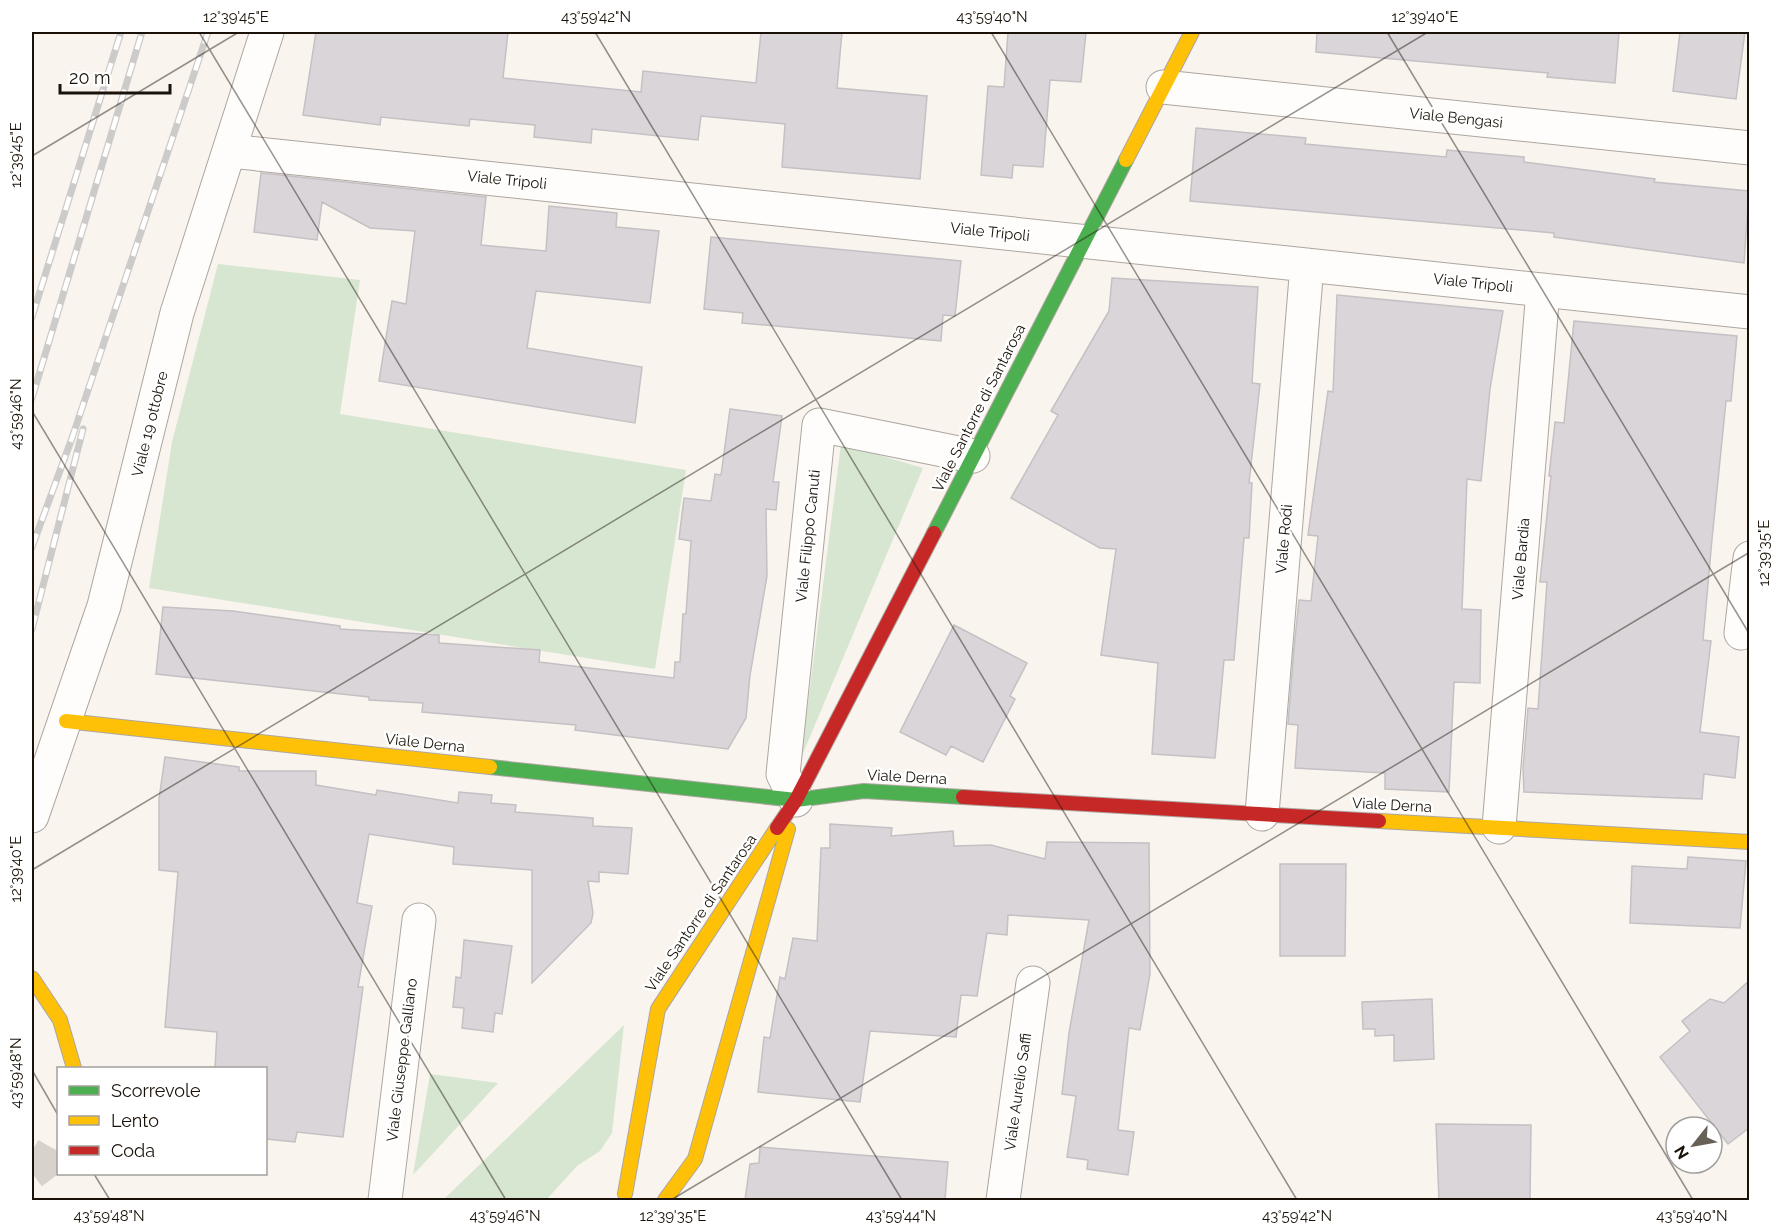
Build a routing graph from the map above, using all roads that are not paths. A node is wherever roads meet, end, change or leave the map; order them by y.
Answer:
1 (267, 32) edge
2 (1192, 32) edge
3 (1163, 87) junction
4 (1749, 148) edge
5 (231, 150) junction
6 (1083, 242) junction
7 (1307, 265) junction
8 (1544, 290) junction
9 (1749, 312) edge
10 (973, 456) junction
11 (1749, 558) edge
12 (1741, 633) dead end
13 (66, 722) junction
14 (796, 800) junction
15 (1262, 814) junction
16 (32, 816) edge
17 (1499, 827) junction
18 (1749, 842) edge
19 (419, 920) dead end
20 (32, 978) edge
21 (1033, 983) dead end
22 (74, 1067) edge
23 (609, 1198) dead end
24 (385, 1200) edge
25 (665, 1200) edge
26 (1003, 1200) edge

1 - 5 street, Viale 19 ottobre
2 - 3 street, Viale Santorre di Santarosa
3 - 4 street, Viale Bengasi
3 - 6 street, Viale Santorre di Santarosa
5 - 6 street, Viale Tripoli
5 - 13 street, Viale 19 ottobre
6 - 7 street, Viale Tripoli
6 - 10 street, Viale Santorre di Santarosa
7 - 8 street, Viale Tripoli
7 - 15 street, Viale Rodi
8 - 9 street, Viale Tripoli
8 - 17 street, Viale Bardia
10 - 14 street, Viale Santorre di Santarosa
10 - 14 street, Viale Filippo Canuti
11 - 12 street
13 - 14 street, Viale Derna
13 - 16 street, Viale 19 ottobre
14 - 15 street, Viale Derna
14 - 23 street, Viale Santorre di Santarosa
14 - 25 street, Viale Santorre di Santarosa
15 - 17 street, Viale Derna
17 - 18 street, Viale Derna
19 - 24 street, Viale Giuseppe Galliano
20 - 22 street
21 - 26 street, Viale Aurelio Saffi

